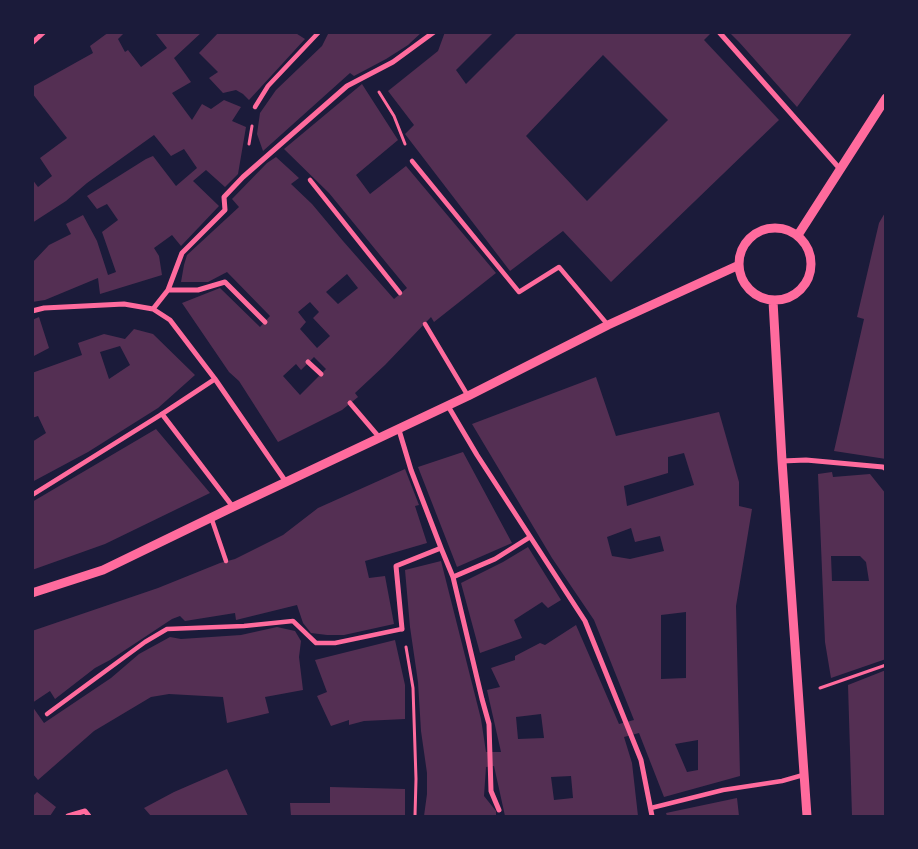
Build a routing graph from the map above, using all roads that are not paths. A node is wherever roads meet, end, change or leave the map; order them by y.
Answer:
1 (44, 32) edge
2 (319, 32) edge
3 (434, 32) edge
4 (719, 32) edge
5 (32, 43) edge
6 (886, 98) edge
7 (255, 107) dead end
8 (412, 161) road end
9 (841, 170) junction
10 (310, 180) dead end
11 (798, 235) junction
12 (739, 265) junction
13 (168, 290) junction
14 (400, 293) dead end
15 (773, 301) junction
16 (153, 309) junction
17 (32, 311) edge
18 (265, 322) dead end
19 (425, 324) dead end
20 (608, 325) junction
21 (308, 362) dead end
22 (320, 374) dead end
23 (215, 380) junction
24 (468, 396) junction
25 (350, 403) dead end
26 (448, 406) junction
27 (162, 414) junction
28 (399, 430) junction
29 (379, 437) junction
30 (782, 462) junction
31 (886, 469) edge
32 (286, 482) junction
33 (32, 495) edge
34 (233, 507) junction
35 (211, 517) junction
36 (530, 537) junction
37 (441, 548) junction
38 (226, 561) dead end
39 (453, 577) junction
40 (32, 593) edge
41 (243, 618) dead end
42 (244, 626) junction
43 (402, 629) joint
44 (47, 714) dead end
45 (804, 775) junction
46 (651, 808) junction
47 (500, 810) dead end
48 (68, 816) edge
49 (89, 816) edge
50 (652, 816) edge
51 (806, 816) edge

1 - 5 street
2 - 7 street
3 - 13 street
4 - 9 street
6 - 9 street
8 - 20 street
9 - 11 street
10 - 14 street
11 - 12 street
11 - 15 street
12 - 15 street
12 - 20 street
13 - 16 street
13 - 18 street
15 - 30 street
16 - 17 street
16 - 23 street
19 - 24 street
20 - 24 street
21 - 22 street
23 - 27 street
23 - 32 street
24 - 26 street
25 - 29 street
26 - 28 street
26 - 36 street
27 - 33 street
27 - 34 street
28 - 29 street
28 - 37 street
29 - 32 street
30 - 31 street
30 - 45 street
32 - 34 street
34 - 35 street
35 - 38 street
35 - 40 street
36 - 39 street
36 - 46 street
37 - 39 street
37 - 43 street
39 - 47 street
41 - 42 street
42 - 43 street
42 - 44 street
45 - 46 street
45 - 51 street
46 - 50 street
48 - 49 street

